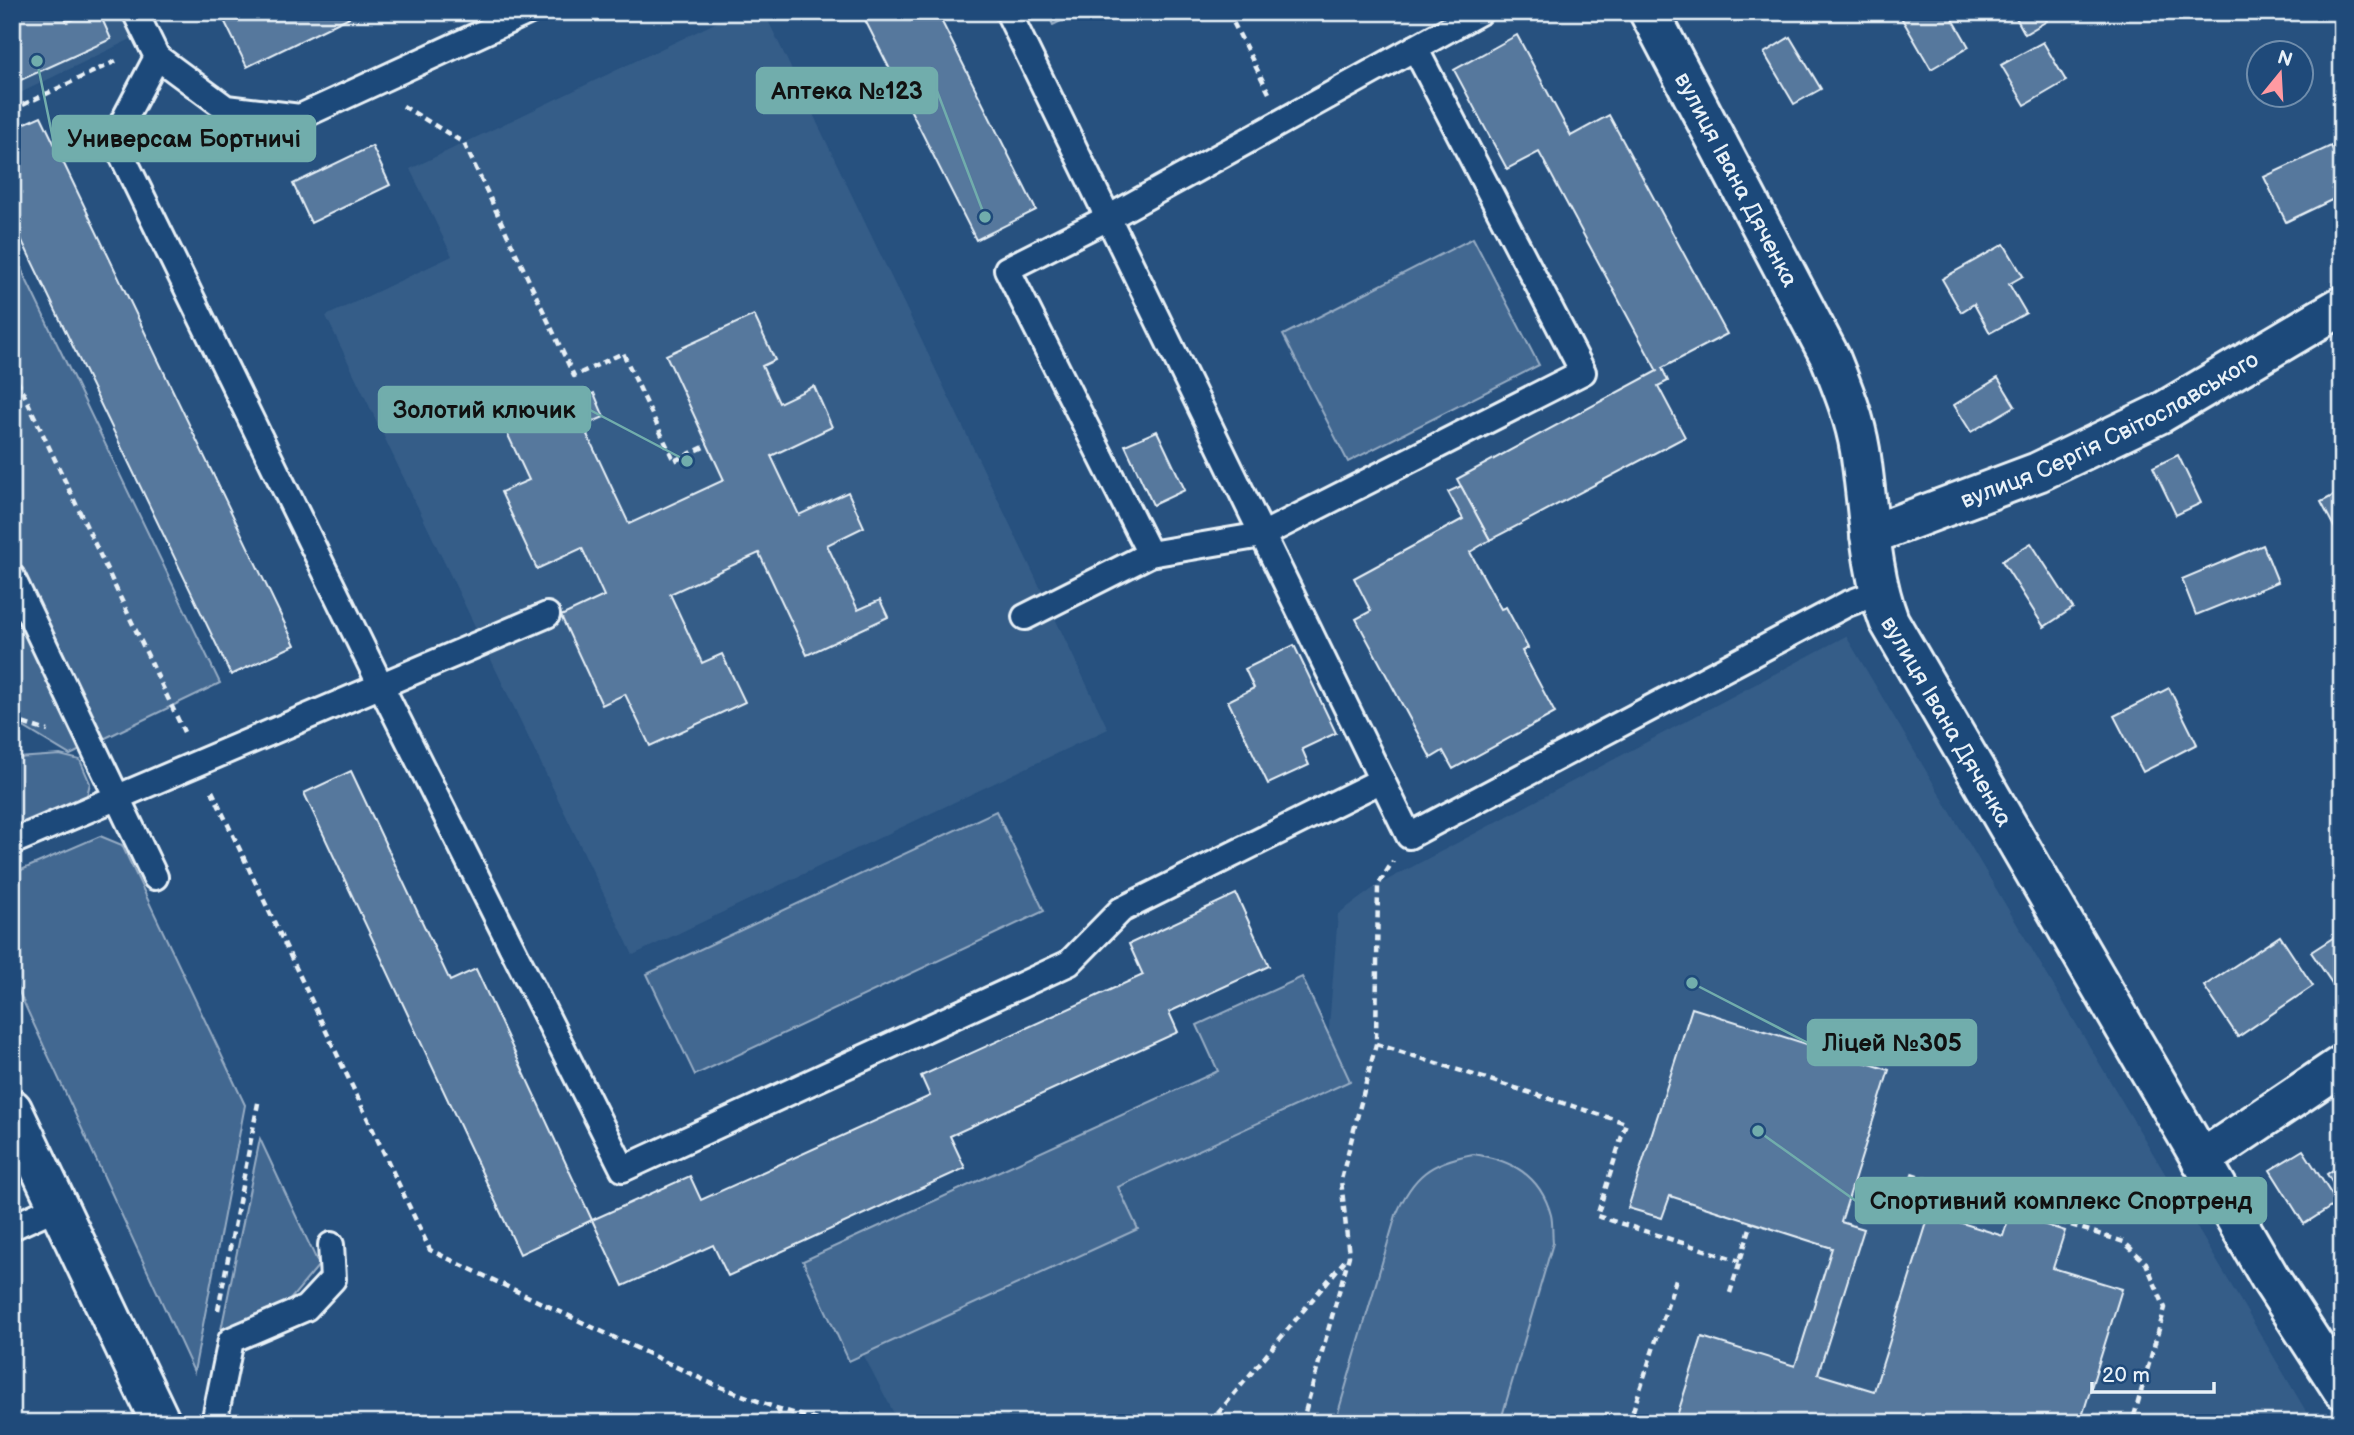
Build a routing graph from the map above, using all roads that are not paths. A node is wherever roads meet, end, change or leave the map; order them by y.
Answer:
1 (135, 12) edge
2 (528, 12) edge
3 (1008, 12) edge
4 (1480, 12) edge
5 (1661, 16) edge
6 (1415, 48) junction
7 (154, 50) junction
8 (1108, 218) junction
9 (2342, 306) edge
10 (1262, 535) junction
11 (1870, 535) junction
12 (1150, 554) junction
13 (12, 577) edge
14 (1879, 592) junction
15 (547, 615) dead end
16 (1025, 617) dead end
17 (381, 686) junction
18 (1382, 780) junction
19 (117, 798) junction
20 (12, 842) edge
21 (155, 877) dead end
22 (2342, 1065) edge
23 (12, 1109) edge
24 (2201, 1160) junction
25 (58, 1206) junction
26 (12, 1227) edge
27 (331, 1245) dead end
28 (2342, 1389) edge
29 (161, 1423) edge
30 (214, 1423) edge

1 - 7 lane
2 - 7 lane
3 - 8 lane
4 - 6 lane
5 - 11 street, вулиця Івана Дяченка
6 - 8 lane
6 - 10 lane
7 - 17 lane
8 - 10 lane
8 - 12 lane
9 - 11 street, вулиця Сергія Світославського
10 - 12 lane
10 - 18 lane
11 - 14 street, вулиця Івана Дяченка
12 - 16 lane
13 - 19 lane
14 - 18 lane
14 - 24 street, вулиця Івана Дяченка
15 - 17 lane
17 - 18 lane
17 - 19 lane
19 - 20 lane
19 - 21 lane
22 - 24 street
23 - 25 street
24 - 28 street, вулиця Івана Дяченка
25 - 26 lane
25 - 29 street
27 - 30 lane

